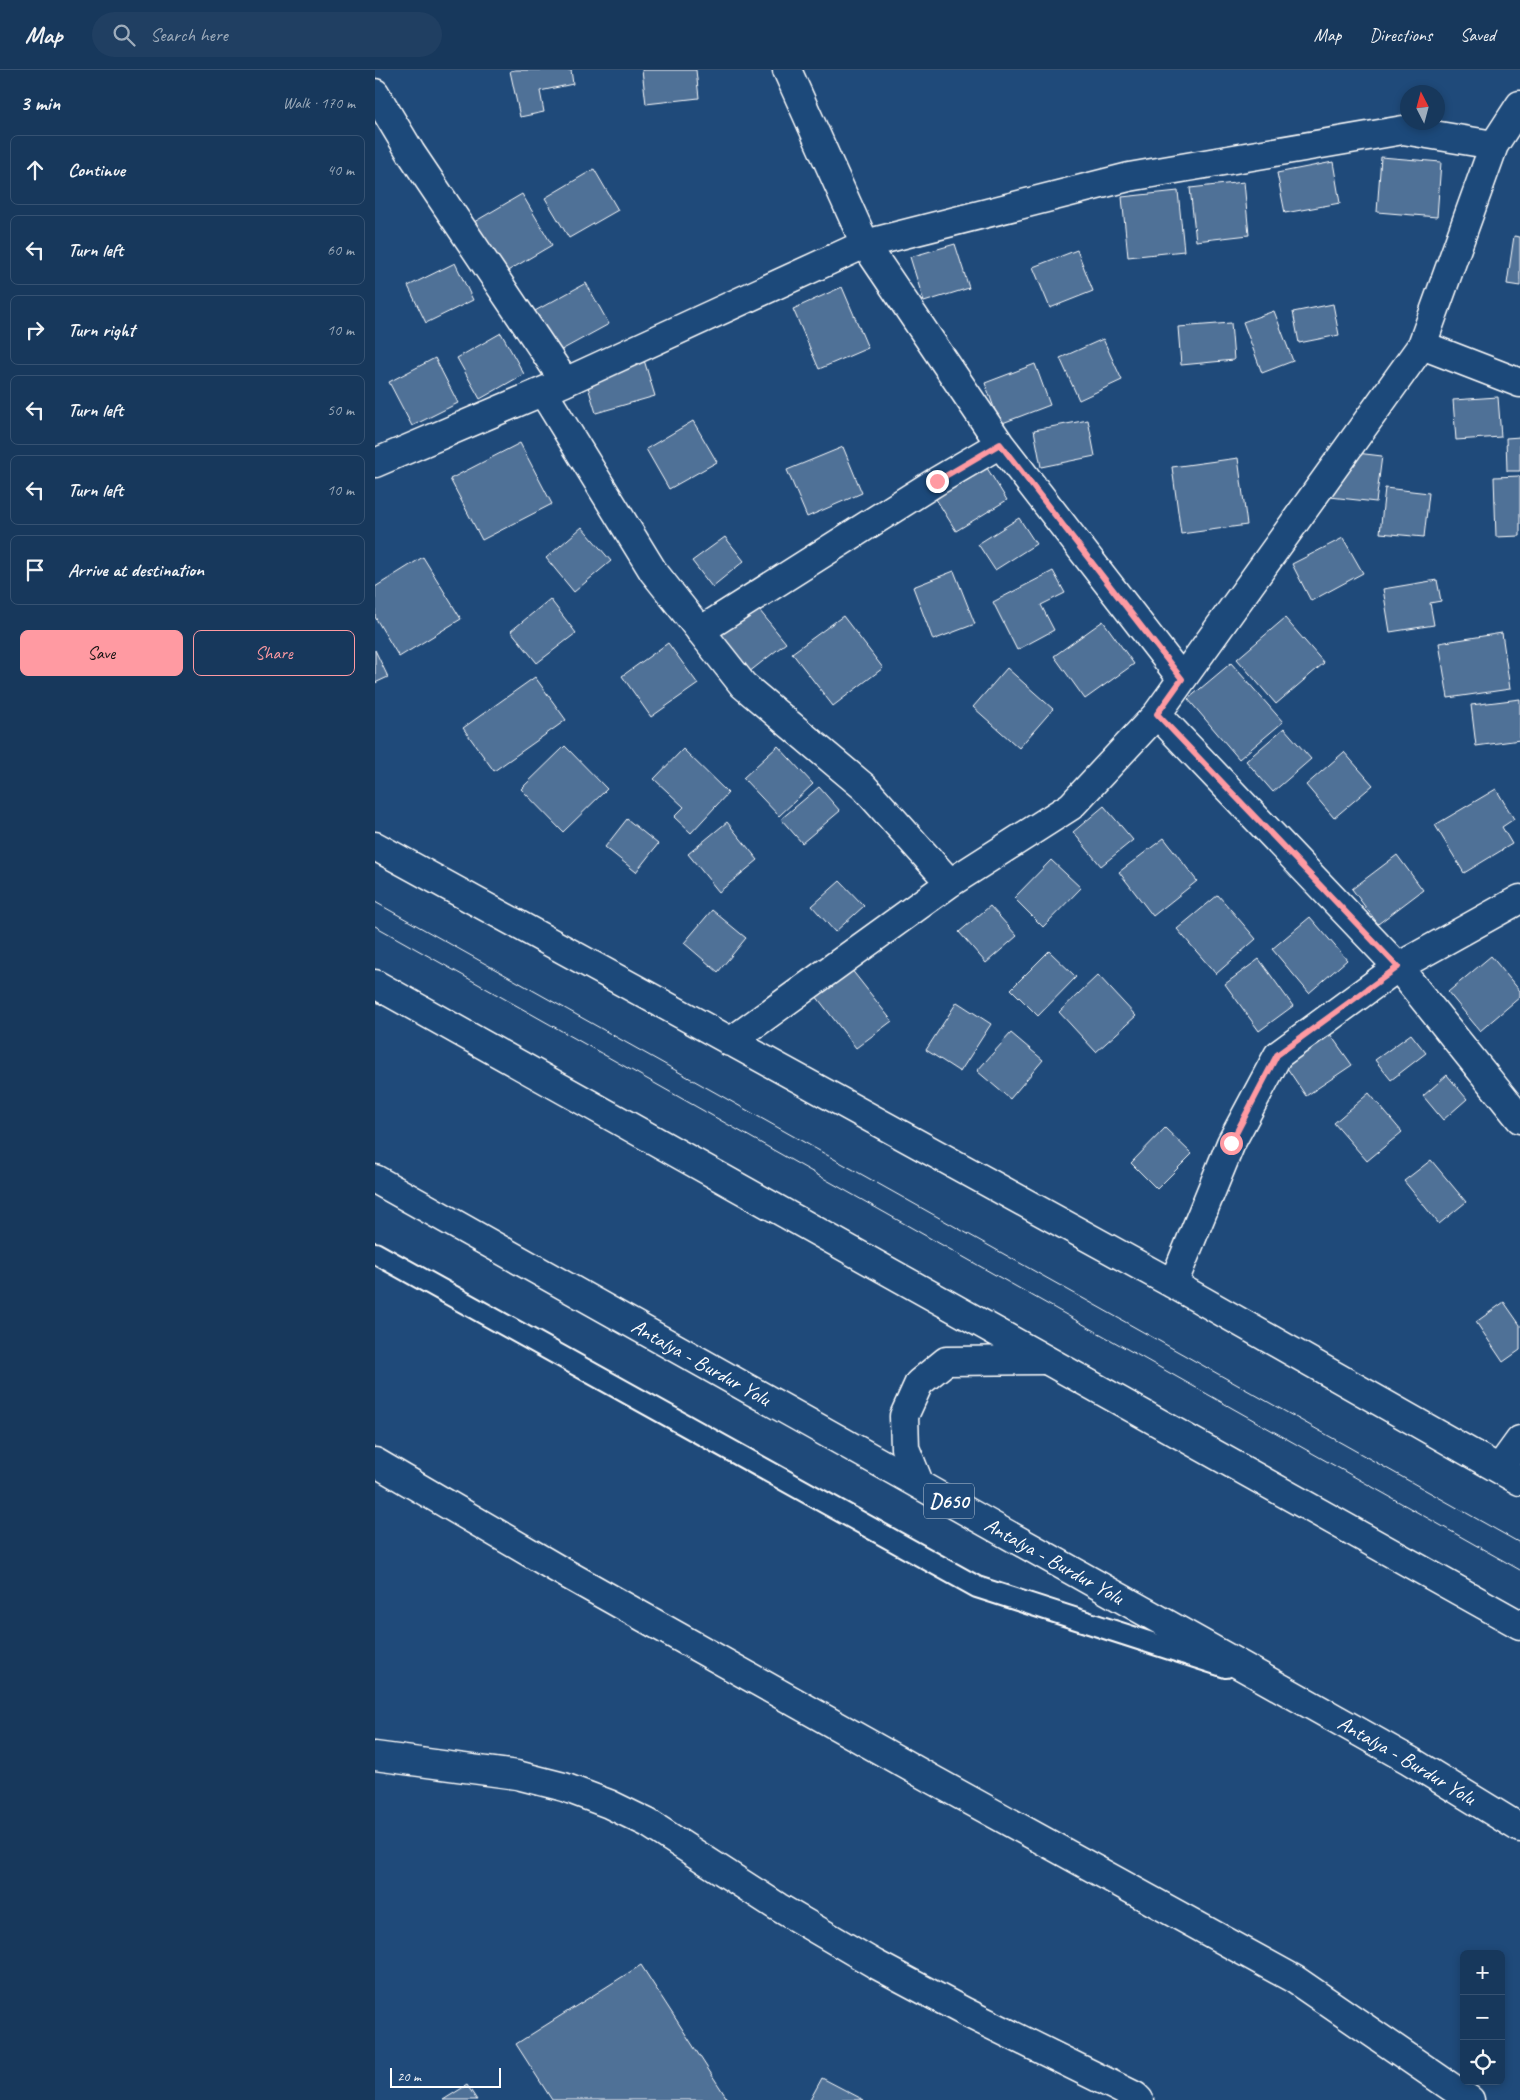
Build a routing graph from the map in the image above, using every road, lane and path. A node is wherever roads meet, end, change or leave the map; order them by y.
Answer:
1 (787, 70) edge
2 (375, 93) edge
3 (1520, 105) edge
4 (1494, 146) junction
5 (865, 244) junction
6 (1421, 345) junction
7 (1520, 383) edge
8 (554, 387) junction
9 (1000, 444) junction
10 (375, 463) edge
11 (700, 631) junction
12 (1182, 679) junction
13 (1157, 714) junction
14 (375, 846) edge
15 (950, 883) junction
16 (1520, 899) edge
17 (1398, 967) junction
18 (375, 984) edge
19 (730, 1042) junction
20 (1520, 1119) edge
21 (375, 1179) edge
22 (375, 1253) edge
23 (1173, 1284) junction
24 (1047, 1360) junction
25 (1520, 1440) edge
26 (375, 1462) edge
27 (1509, 1475) edge
28 (920, 1485) junction
29 (1520, 1625) edge
30 (1270, 1681) junction
31 (375, 1756) edge
32 (1520, 1828) edge
33 (1139, 2100) edge
34 (1469, 2100) edge

1 - 5 main road
2 - 8 main road
3 - 4 main road
4 - 5 main road
4 - 6 main road
5 - 8 main road
5 - 9 main road
6 - 7 main road
6 - 12 main road
8 - 10 main road
8 - 11 main road
9 - 11 main road
9 - 12 main road
11 - 15 main road
12 - 13 main road
13 - 15 main road
13 - 17 main road
14 - 19 main road
15 - 19 main road
16 - 17 main road
17 - 20 main road
17 - 23 main road
18 - 24 main road
19 - 23 main road
21 - 28 main road, Antalya - Burdur Yolu / D650
22 - 30 lane
23 - 27 main road
24 - 28 main road
24 - 29 main road
25 - 27 main road
26 - 34 main road
28 - 30 main road, Antalya - Burdur Yolu / D650
30 - 32 main road, Antalya - Burdur Yolu / D650
31 - 33 main road

